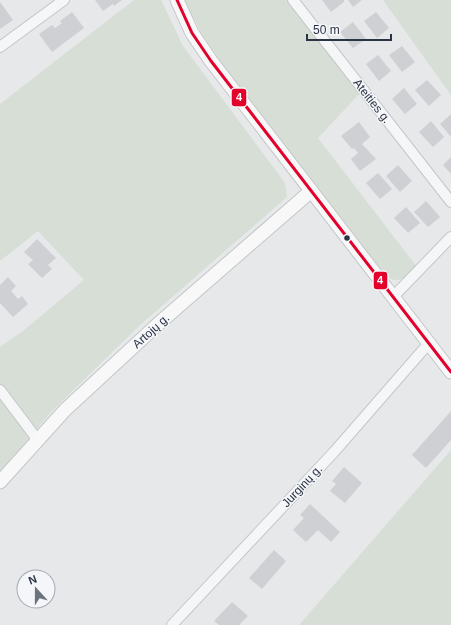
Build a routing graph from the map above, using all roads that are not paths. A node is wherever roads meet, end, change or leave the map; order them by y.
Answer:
1 (64, 0) edge
2 (177, 0) edge
3 (293, 0) edge
4 (0, 47) edge
5 (311, 191) junction
6 (451, 202) edge
7 (451, 237) edge
8 (393, 297) junction
9 (429, 343) junction
10 (451, 372) edge
11 (0, 390) edge
12 (37, 439) junction
13 (0, 482) edge
14 (172, 625) edge

1 - 4 street
2 - 5 main road
3 - 6 street, Ateities g.
5 - 8 main road
5 - 12 main road, Artojų g.
7 - 8 street
8 - 9 main road
9 - 10 main road
9 - 14 street, Jurginų g.
11 - 12 street
12 - 13 main road, Artojų g.

